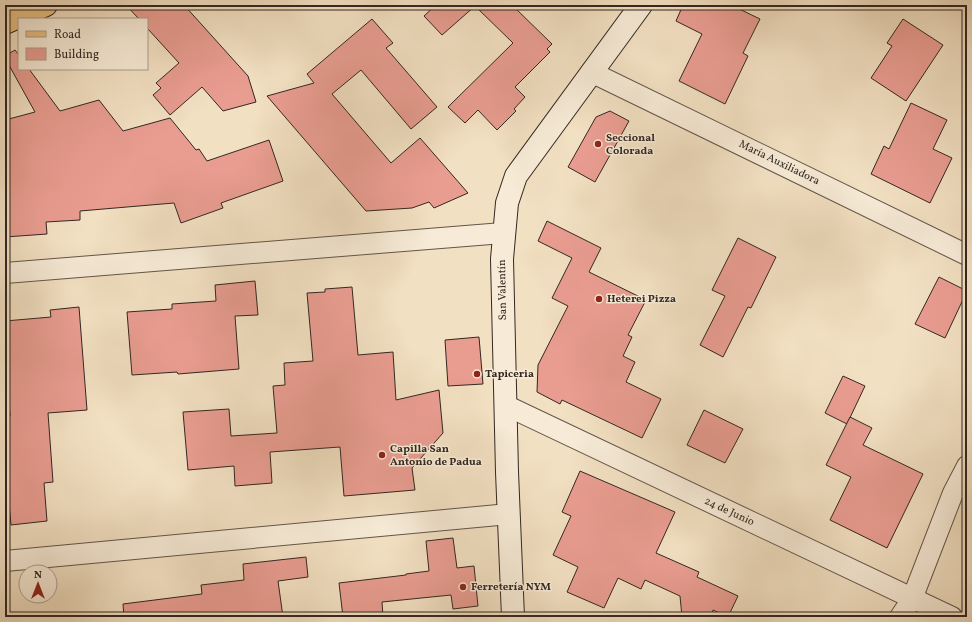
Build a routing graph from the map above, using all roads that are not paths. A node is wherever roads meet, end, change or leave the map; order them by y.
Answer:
1 (46, 5) edge
2 (640, 5) edge
3 (5, 23) edge
4 (591, 72) junction
5 (503, 233) junction
6 (967, 255) edge
7 (5, 273) edge
8 (505, 405) junction
9 (967, 466) edge
10 (509, 514) junction
11 (5, 561) edge
12 (912, 599) junction
13 (513, 617) edge
14 (900, 617) edge
15 (952, 617) edge

1 - 3 main road
2 - 4 main road, San Valentín
4 - 5 main road, San Valentín
4 - 6 street, María Auxiliadora
5 - 7 street
5 - 8 main road, San Valentín
8 - 10 main road, San Valentín
8 - 12 street, 24 de Junio
9 - 12 street
10 - 11 street
10 - 13 main road, San Valentín
12 - 14 street
12 - 15 street, 24 de Junio

